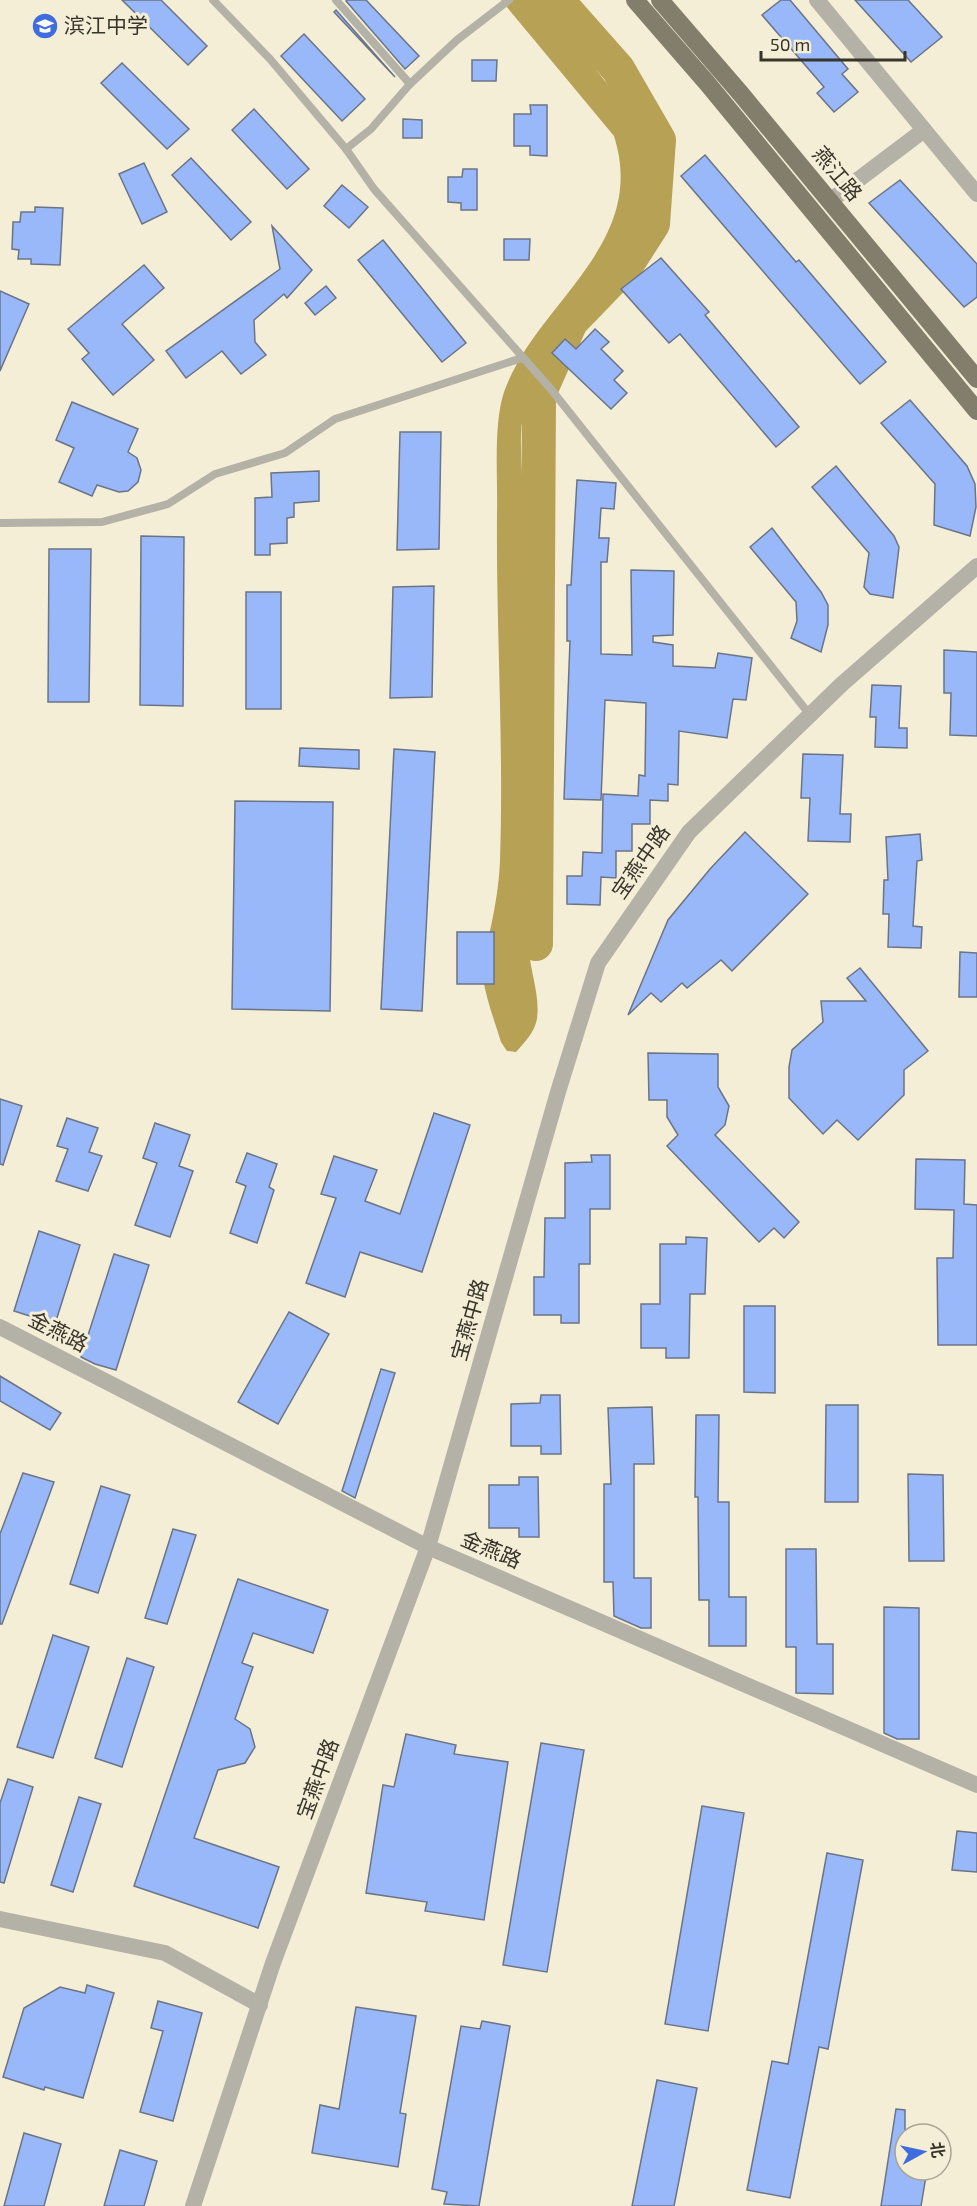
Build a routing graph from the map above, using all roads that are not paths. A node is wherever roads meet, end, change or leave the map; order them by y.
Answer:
1 (213, 0) edge
2 (336, 0) edge
3 (509, 0) edge
4 (635, 0) edge
5 (660, 0) edge
6 (817, 0) edge
7 (410, 84) junction
8 (924, 130) junction
9 (346, 149) junction
10 (977, 194) edge
11 (830, 201) junction
12 (522, 358) junction
13 (977, 379) edge
14 (977, 411) edge
15 (0, 523) edge
16 (977, 566) edge
17 (810, 715) junction
18 (0, 1327) edge
19 (428, 1547) junction
20 (977, 1785) edge
21 (0, 1919) edge
22 (260, 2005) junction
23 (193, 2206) edge

1 - 9 lane
2 - 7 lane
3 - 7 lane
4 - 14 main road
5 - 11 main road, 燕江路
6 - 8 street
7 - 9 lane
8 - 10 street
8 - 11 street
9 - 12 lane
11 - 13 main road, 燕江路
12 - 15 lane
12 - 17 lane
16 - 17 street, 宝燕中路
17 - 19 street, 宝燕中路
18 - 19 street, 金燕路
19 - 20 street, 金燕路
19 - 22 street, 宝燕中路
21 - 22 street
22 - 23 street, 宝燕中路

